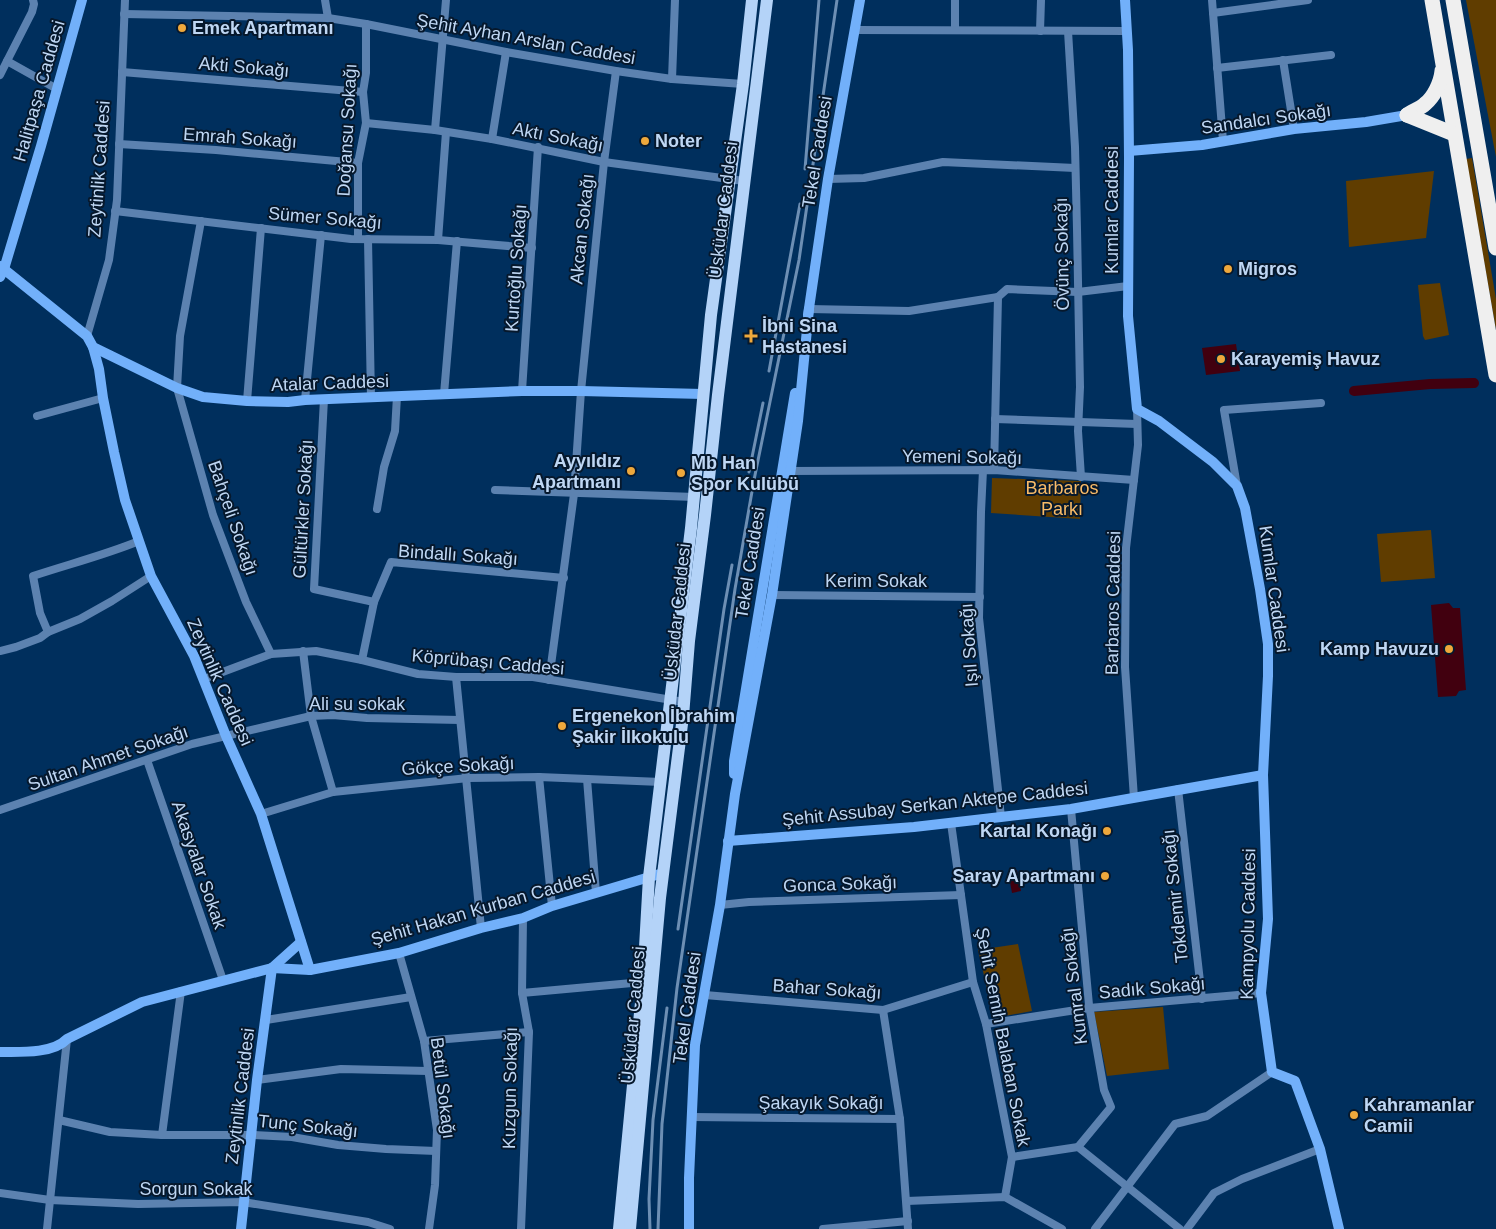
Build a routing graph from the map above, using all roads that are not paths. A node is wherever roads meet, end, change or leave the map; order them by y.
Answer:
1 (33, 0) edge
2 (82, 0) edge
3 (125, 0) edge
4 (325, 0) edge
5 (446, 0) edge
6 (675, 0) edge
7 (752, 0) edge
8 (768, 0) edge
9 (860, 0) edge
10 (955, 0) edge
11 (1041, 0) edge
12 (1125, 0) edge
13 (1212, 0) edge
14 (1308, 0) edge
15 (1432, 0) edge
16 (1453, 0) edge
17 (1213, 13) junction
18 (124, 14) junction
19 (328, 18) junction
20 (366, 24) junction
21 (854, 30) junction
22 (955, 30) junction
23 (1040, 31) junction
24 (1068, 31) junction
25 (1126, 31) junction
26 (443, 41) junction
27 (506, 52) junction
28 (1331, 55) dead end
29 (1283, 60) junction
30 (7, 61) junction
31 (1443, 64) junction
32 (1217, 68) junction
33 (616, 71) junction
34 (122, 72) junction
35 (0, 74) edge
36 (672, 79) junction
37 (743, 84) junction
38 (57, 89) junction
39 (363, 92) junction
40 (1406, 114) junction
41 (366, 123) junction
42 (1294, 129) junction
43 (435, 130) junction
44 (446, 132) junction
45 (1454, 134) junction
46 (492, 139) junction
47 (1223, 141) junction
48 (119, 144) junction
49 (538, 147) junction
50 (1129, 151) junction
51 (358, 162) junction
52 (604, 162) junction
53 (1075, 168) junction
54 (729, 179) junction
55 (828, 179) junction
56 (744, 181) junction
57 (115, 211) junction
58 (202, 221) junction
59 (261, 228) junction
60 (321, 235) junction
61 (358, 239) junction
62 (368, 239) junction
63 (438, 240) junction
64 (457, 240) junction
65 (532, 248) junction
66 (1496, 248) edge
67 (1, 270) edge
68 (1128, 286) junction
69 (1078, 292) junction
70 (998, 297) junction
71 (809, 309) junction
72 (86, 336) junction
73 (93, 347) junction
74 (1496, 375) edge
75 (177, 388) junction
76 (581, 391) junction
77 (522, 392) junction
78 (444, 394) junction
79 (703, 394) junction
80 (718, 395) junction
81 (397, 396) junction
82 (103, 398) junction
83 (371, 398) junction
84 (324, 399) junction
85 (304, 400) junction
86 (247, 402) junction
87 (1321, 403) dead end
88 (1141, 412) junction
89 (37, 416) dead end
90 (995, 419) junction
91 (1078, 422) junction
92 (1137, 424) junction
93 (983, 470) junction
94 (994, 470) junction
95 (790, 471) junction
96 (1081, 477) junction
97 (1134, 480) junction
98 (1237, 486) junction
99 (495, 490) dead end
100 (574, 494) junction
101 (694, 497) junction
102 (377, 509) dead end
103 (139, 541) junction
104 (152, 576) junction
105 (564, 578) junction
106 (772, 596) junction
107 (980, 597) junction
108 (374, 602) junction
109 (48, 632) junction
110 (0, 651) edge
111 (303, 651) junction
112 (271, 654) junction
113 (362, 660) junction
114 (456, 677) junction
115 (204, 679) junction
116 (549, 680) junction
117 (670, 700) junction
118 (684, 702) junction
119 (311, 716) junction
120 (460, 720) junction
121 (226, 736) junction
122 (147, 760) junction
123 (1263, 775) junction
124 (538, 777) junction
125 (465, 778) junction
126 (587, 779) junction
127 (661, 782) junction
128 (1178, 789) junction
129 (333, 792) junction
130 (735, 794) junction
131 (1134, 798) junction
132 (1071, 809) junction
133 (0, 810) edge
134 (261, 814) junction
135 (1001, 818) junction
136 (951, 823) junction
137 (728, 841) junction
138 (663, 873) junction
139 (649, 877) junction
140 (596, 893) junction
141 (962, 895) junction
142 (720, 905) junction
143 (552, 906) junction
144 (523, 918) junction
145 (480, 928) junction
146 (301, 942) junction
147 (399, 953) junction
148 (272, 968) junction
149 (310, 970) junction
150 (222, 980) junction
151 (642, 982) junction
152 (973, 982) junction
153 (181, 991) junction
154 (522, 993) junction
155 (1261, 993) junction
156 (705, 995) junction
157 (411, 997) junction
158 (1202, 999) junction
159 (1089, 1008) junction
160 (883, 1010) junction
161 (266, 1020) junction
162 (986, 1024) junction
163 (529, 1032) junction
164 (66, 1039) junction
165 (424, 1042) junction
166 (0, 1052) edge
167 (428, 1071) junction
168 (1272, 1072) junction
169 (257, 1080) junction
170 (692, 1117) junction
171 (900, 1118) junction
172 (59, 1120) junction
173 (162, 1135) junction
174 (252, 1135) junction
175 (1078, 1147) junction
176 (1320, 1149) junction
177 (436, 1151) junction
178 (1012, 1157) junction
179 (1127, 1188) junction
180 (0, 1194) edge
181 (1005, 1198) junction
182 (50, 1200) junction
183 (907, 1200) junction
184 (243, 1202) junction
185 (908, 1225) edge
186 (47, 1229) edge
187 (241, 1229) edge
188 (390, 1229) edge
189 (429, 1229) edge
190 (521, 1229) edge
191 (619, 1229) edge
192 (630, 1229) edge
193 (688, 1229) edge
194 (823, 1229) edge
195 (1062, 1229) edge
196 (1095, 1229) edge
197 (1180, 1229) edge
198 (1187, 1229) edge
199 (1339, 1229) edge

1 - 30 street
2 - 38 street, Halitpaşa Caddesi
3 - 18 street, Zeytinlik Caddesi
4 - 19 street
5 - 26 street
6 - 36 street
7 - 37 main road, Üsküdar Caddesi
8 - 56 main road, Üsküdar Caddesi
9 - 21 street, Tekel Caddesi
10 - 22 street
11 - 23 street
12 - 25 street, Kumlar Caddesi
13 - 17 street
14 - 17 street
15 - 31 highway
16 - 66 highway
17 - 32 street
18 - 19 street, Şehit Ayhan Arslan Caddesi
18 - 34 street, Zeytinlik Caddesi
19 - 20 street, Şehit Ayhan Arslan Caddesi
20 - 26 street, Şehit Ayhan Arslan Caddesi
20 - 39 street, Doğansu Sokağı
21 - 22 street
21 - 55 street, Tekel Caddesi
22 - 23 street
23 - 24 street
24 - 25 street
24 - 53 street, Övünç Sokağı
25 - 50 street, Kumlar Caddesi
26 - 27 street, Şehit Ayhan Arslan Caddesi
26 - 43 street
27 - 33 street, Şehit Ayhan Arslan Caddesi
27 - 46 street
28 - 29 street
29 - 32 street
29 - 42 street
30 - 35 street
30 - 38 street
31 - 40 highway
31 - 45 highway
32 - 47 street
33 - 36 street, Şehit Ayhan Arslan Caddesi
33 - 52 street, Akcan Sokağı
34 - 39 street, Akti Sokağı
34 - 48 street, Zeytinlik Caddesi
36 - 37 street, Şehit Ayhan Arslan Caddesi
37 - 54 main road, Üsküdar Caddesi
38 - 67 street, Halitpaşa Caddesi
39 - 41 street, Doğansu Sokağı
40 - 42 street, Sandalcı Sokağı
40 - 45 highway
41 - 43 street, Aktı Sokağı
41 - 51 street, Doğansu Sokağı
42 - 47 street, Sandalcı Sokağı
43 - 44 street, Aktı Sokağı
44 - 46 street, Aktı Sokağı
44 - 63 street
45 - 74 highway
46 - 49 street, Aktı Sokağı
47 - 50 street, Sandalcı Sokağı
48 - 51 street, Emrah Sokağı
48 - 57 street, Zeytinlik Caddesi
49 - 52 street, Aktı Sokağı
49 - 65 street, Kurtoğlu Sokağı
50 - 68 street, Kumlar Caddesi
51 - 61 street, Doğansu Sokağı
52 - 54 street, Aktı Sokağı
52 - 76 street, Akcan Sokağı
53 - 55 street
53 - 69 street, Övünç Sokağı
54 - 56 street, Aktı Sokağı
54 - 79 main road, Üsküdar Caddesi
55 - 71 street, Tekel Caddesi
56 - 80 main road, Üsküdar Caddesi
57 - 58 street, Sümer Sokağı
57 - 72 street, Zeytinlik Caddesi
58 - 59 street, Sümer Sokağı
58 - 75 street, Bahçeli Sokağı
59 - 60 street, Sümer Sokağı
59 - 86 street
60 - 61 street, Sümer Sokağı
60 - 85 street
61 - 62 street, Sümer Sokağı
62 - 63 street, Sümer Sokağı
62 - 83 street
63 - 64 street, Sümer Sokağı
64 - 65 street, Sümer Sokağı
64 - 78 street
65 - 77 street, Kurtoğlu Sokağı
67 - 72 street
68 - 69 street
68 - 88 street, Kumlar Caddesi
69 - 70 street
69 - 91 street, Övünç Sokağı
70 - 71 street
70 - 90 street
71 - 95 street, Tekel Caddesi
71 - 130 street, Tekel Caddesi
72 - 73 street
73 - 75 street, Atalar Caddesi
73 - 82 street, Zeytinlik Caddesi
75 - 86 street, Atalar Caddesi
75 - 112 street, Bahçeli Sokağı
76 - 77 street, Atalar Caddesi
76 - 79 street, Atalar Caddesi
76 - 100 street, Akcan Sokağı
77 - 78 street, Atalar Caddesi
78 - 81 street, Atalar Caddesi
79 - 80 main road
79 - 101 main road, Üsküdar Caddesi
80 - 118 main road, Üsküdar Caddesi
81 - 83 street, Atalar Caddesi
81 - 102 street
82 - 89 street
82 - 103 street, Zeytinlik Caddesi
83 - 84 street, Atalar Caddesi
84 - 85 street, Atalar Caddesi
84 - 108 street, Gültürkler Sokağı
85 - 86 street, Atalar Caddesi
87 - 98 street
88 - 92 street, Barbaros Caddesi
88 - 98 street
90 - 91 street
90 - 94 street
91 - 92 street
91 - 96 street, Övünç Sokağı
92 - 97 street, Barbaros Caddesi
93 - 94 street, Yemeni Sokağı
93 - 95 street, Yemeni Sokağı
93 - 107 street, Işıl Sokağı
94 - 96 street, Yemeni Sokağı
95 - 106 street, Tekel Caddesi
96 - 97 street, Yemeni Sokağı
97 - 131 street, Barbaros Caddesi
98 - 123 street, Kumlar Caddesi
99 - 100 street
100 - 101 street
100 - 105 street, Akcan Sokağı
101 - 117 main road, Üsküdar Caddesi
103 - 104 street, Zeytinlik Caddesi
103 - 109 street
104 - 109 street
104 - 115 street, Zeytinlik Caddesi
105 - 108 street, Bindallı Sokağı
105 - 116 street, Akcan Sokağı
106 - 107 street, Kerim Sokak
106 - 130 street, Tekel Caddesi
107 - 135 street, Işıl Sokağı
108 - 113 street, Bindallı Sokağı
109 - 110 street
111 - 112 street, Köprübaşı Caddesi
111 - 113 street, Köprübaşı Caddesi
111 - 119 street
112 - 115 street, Köprübaşı Caddesi
113 - 114 street, Köprübaşı Caddesi
114 - 116 street, Köprübaşı Caddesi
114 - 120 street
115 - 121 street, Zeytinlik Caddesi
116 - 117 street, Köprübaşı Caddesi
117 - 118 street, Köprübaşı Caddesi
117 - 127 main road, Üsküdar Caddesi
118 - 138 main road, Üsküdar Caddesi
119 - 120 street, Ali su sokak
119 - 121 street, Ali su sokak
119 - 129 street
120 - 125 street
121 - 122 street, Sultan Ahmet Sokağı
121 - 134 street, Zeytinlik Caddesi
122 - 133 street, Sultan Ahmet Sokağı
122 - 150 street, Akasyalar Sokak
123 - 128 street, Şehit Assubay Serkan Aktepe Caddesi
123 - 155 street, Kampyolu Caddesi
124 - 125 street, Gökçe Sokağı
124 - 126 street, Gökçe Sokağı
124 - 143 street
125 - 129 street, Gökçe Sokağı
125 - 145 street
126 - 127 street, Gökçe Sokağı
126 - 140 street
127 - 139 main road, Üsküdar Caddesi
128 - 131 street, Şehit Assubay Serkan Aktepe Caddesi
128 - 158 street, Tokdemir Sokağı
129 - 134 street, Gökçe Sokağı
130 - 137 street, Tekel Caddesi
131 - 132 street, Şehit Assubay Serkan Aktepe Caddesi
132 - 135 street, Şehit Assubay Serkan Aktepe Caddesi
132 - 159 street, Kumral Sokağı
134 - 146 street, Zeytinlik Caddesi
135 - 136 street, Şehit Assubay Serkan Aktepe Caddesi
136 - 137 street, Şehit Assubay Serkan Aktepe Caddesi
136 - 141 street, Şehit Semih Balaban Sokak
137 - 142 street, Tekel Caddesi
138 - 139 street, Şehit Hakan Kurban Caddesi
138 - 192 main road, Üsküdar Caddesi
139 - 140 street, Şehit Hakan Kurban Caddesi
139 - 151 main road, Üsküdar Caddesi
140 - 143 street, Şehit Hakan Kurban Caddesi
141 - 142 street, Gonca Sokağı
141 - 152 street, Şehit Semih Balaban Sokak
142 - 156 street, Tekel Caddesi
143 - 144 street, Şehit Hakan Kurban Caddesi
144 - 145 street, Şehit Hakan Kurban Caddesi
144 - 154 street, Kuzgun Sokağı
145 - 147 street, Şehit Hakan Kurban Caddesi
146 - 148 street
146 - 149 street, Zeytinlik Caddesi
147 - 149 street, Şehit Hakan Kurban Caddesi
147 - 157 street, Betül Sokağı
148 - 149 street, Şehit Hakan Kurban Caddesi
148 - 150 street
148 - 161 street, Zeytinlik Caddesi
150 - 153 street
151 - 154 street
151 - 191 main road, Üsküdar Caddesi
152 - 160 street, Bahar Sokağı
152 - 162 street, Şehit Semih Balaban Sokak
153 - 164 street
153 - 173 street
154 - 163 street, Kuzgun Sokağı
155 - 158 street, Sadık Sokağı
155 - 168 street, Kampyolu Caddesi
156 - 160 street, Bahar Sokağı
156 - 170 street, Tekel Caddesi
157 - 161 street
157 - 165 street, Betül Sokağı
158 - 159 street, Sadık Sokağı
159 - 162 street, Sadık Sokağı
159 - 175 street, Kumral Sokağı
160 - 171 street, Şakayık Sokağı
161 - 169 street, Zeytinlik Caddesi
162 - 178 street, Şehit Semih Balaban Sokak
163 - 165 street
163 - 190 street, Kuzgun Sokağı
164 - 166 street
164 - 172 street
165 - 167 street, Betül Sokağı
167 - 169 street
167 - 177 street, Betül Sokağı
168 - 176 street
168 - 179 street
169 - 174 street, Zeytinlik Caddesi
170 - 171 street, Şakayık Sokağı
170 - 193 street, Tekel Caddesi
171 - 183 street
172 - 173 street, Tunç Sokağı
172 - 182 street
173 - 174 street, Tunç Sokağı
174 - 177 street, Tunç Sokağı
174 - 184 street, Zeytinlik Caddesi
175 - 178 street
175 - 179 street
176 - 198 street
176 - 199 street
177 - 189 street, Betül Sokağı
178 - 181 street, Şehit Semih Balaban Sokak
179 - 196 street
179 - 197 street
180 - 182 street, Sorgun Sokak
181 - 183 street
181 - 195 street
182 - 184 street, Sorgun Sokak
182 - 186 street
183 - 185 street
184 - 187 street, Zeytinlik Caddesi
184 - 188 street, Sorgun Sokak
185 - 194 street

